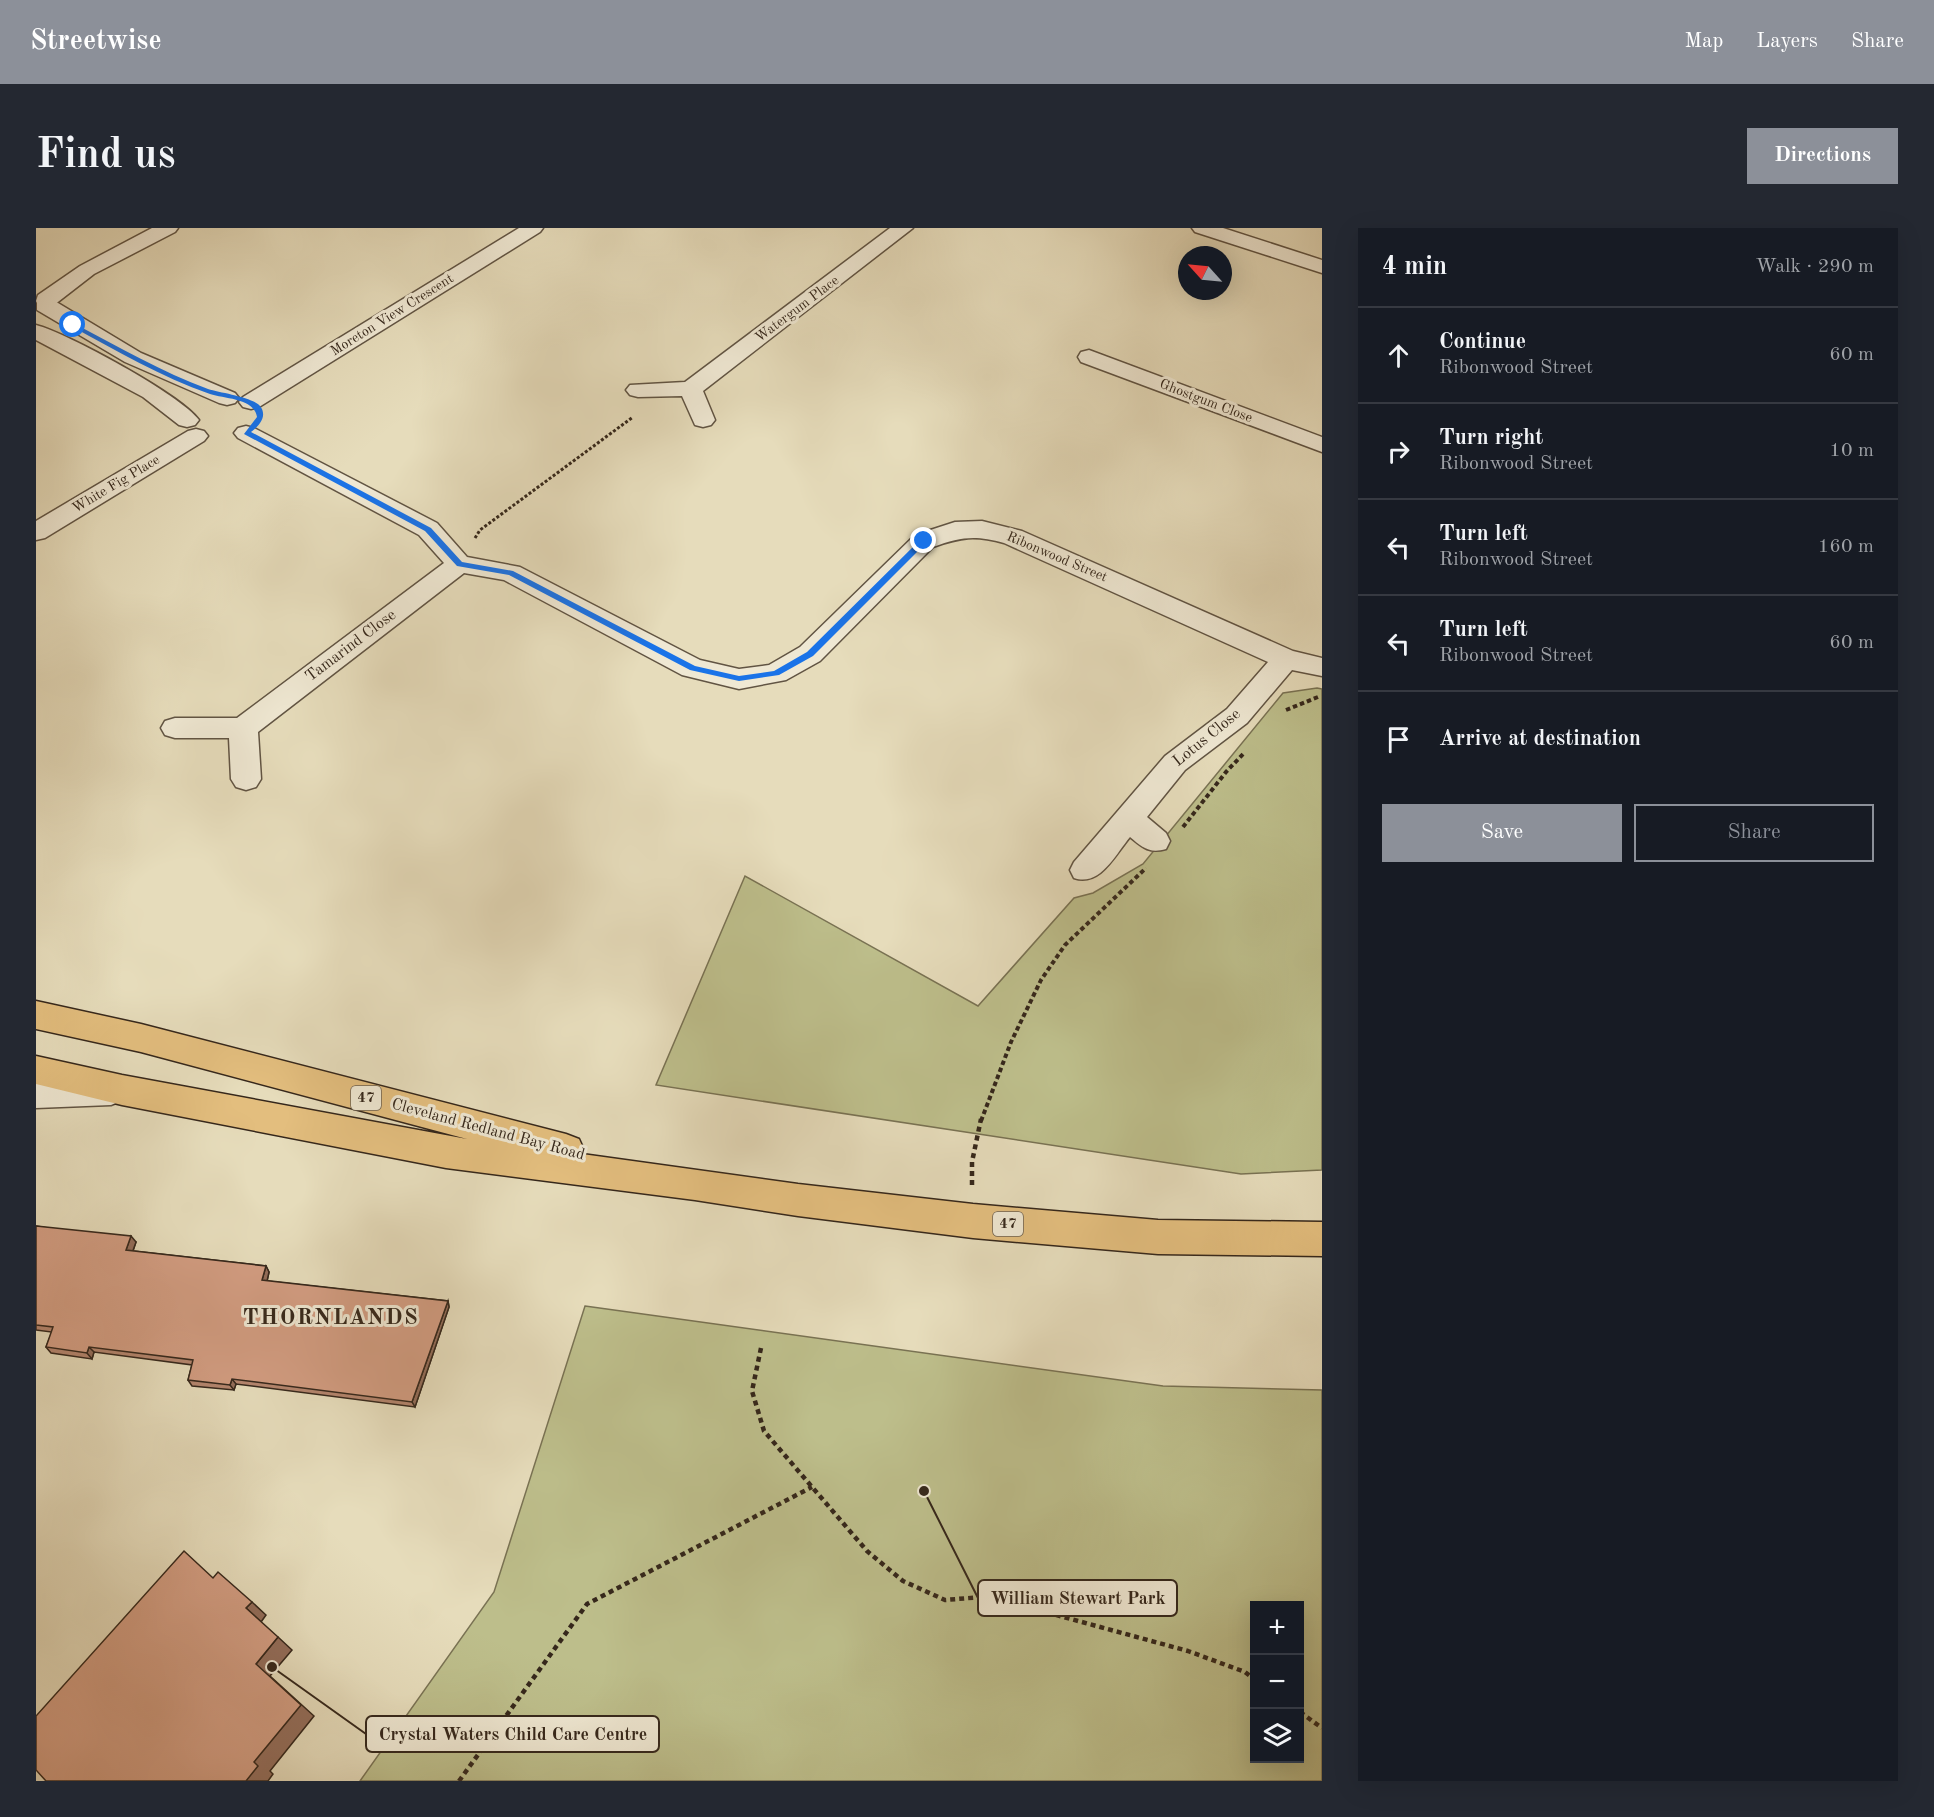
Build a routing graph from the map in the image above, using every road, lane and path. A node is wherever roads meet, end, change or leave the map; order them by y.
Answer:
1 (142, 228) edge
2 (168, 228) edge
3 (532, 228) edge
4 (903, 228) edge
5 (1202, 228) edge
6 (1322, 267) edge
7 (42, 296) edge
8 (36, 332) edge
9 (1089, 357) dead end
10 (690, 389) junction
11 (638, 390) dead end
12 (227, 398) junction
13 (252, 402) junction
14 (638, 414) dead end
15 (703, 420) dead end
16 (215, 433) junction
17 (1322, 445) edge
18 (36, 532) edge
19 (459, 564) junction
20 (1287, 659) junction
21 (1322, 667) edge
22 (1322, 697) edge
23 (1285, 711) dead end
24 (176, 728) dead end
25 (243, 728) junction
26 (1248, 749) dead end
27 (246, 779) dead end
28 (1128, 818) junction
29 (1161, 846) junction
30 (1085, 870) dead end
31 (36, 1015) edge
32 (36, 1070) edge
33 (122, 1089) junction
34 (36, 1093) edge
35 (695, 1184) junction
36 (974, 1221) junction
37 (1322, 1239) edge
38 (761, 1348) dead end
39 (812, 1487) junction
40 (1250, 1676) edge
41 (1304, 1715) edge
42 (1322, 1728) edge
43 (459, 1781) edge

1 - 7 street
2 - 7 street
3 - 13 street, Moreton View Crescent
4 - 10 street, Watergum Place
5 - 6 street
7 - 12 street
8 - 16 street
9 - 17 street, Ghostgum Close
10 - 11 street
10 - 15 street
12 - 13 street
12 - 16 street
13 - 16 street
14 - 19 path
16 - 18 street, White Fig Place
16 - 19 street
19 - 20 street, Ribonwood Street
19 - 25 street, Tamarind Close
20 - 21 street, Ribonwood Street
20 - 28 street, Lotus Close
22 - 23 path
24 - 25 street
25 - 27 street
26 - 29 path
28 - 29 street
28 - 30 street, Lotus Close
29 - 36 path
31 - 35 highway, Cleveland Redland Bay Road / 47
32 - 33 highway, Cleveland Redland Bay Road / 47
33 - 34 street
33 - 35 highway, Cleveland Redland Bay Road / 47
35 - 36 highway, Cleveland Redland Bay Road / 47
36 - 37 highway, Cleveland Redland Bay Road / 47
38 - 39 path
39 - 40 path
39 - 43 path
41 - 42 path

